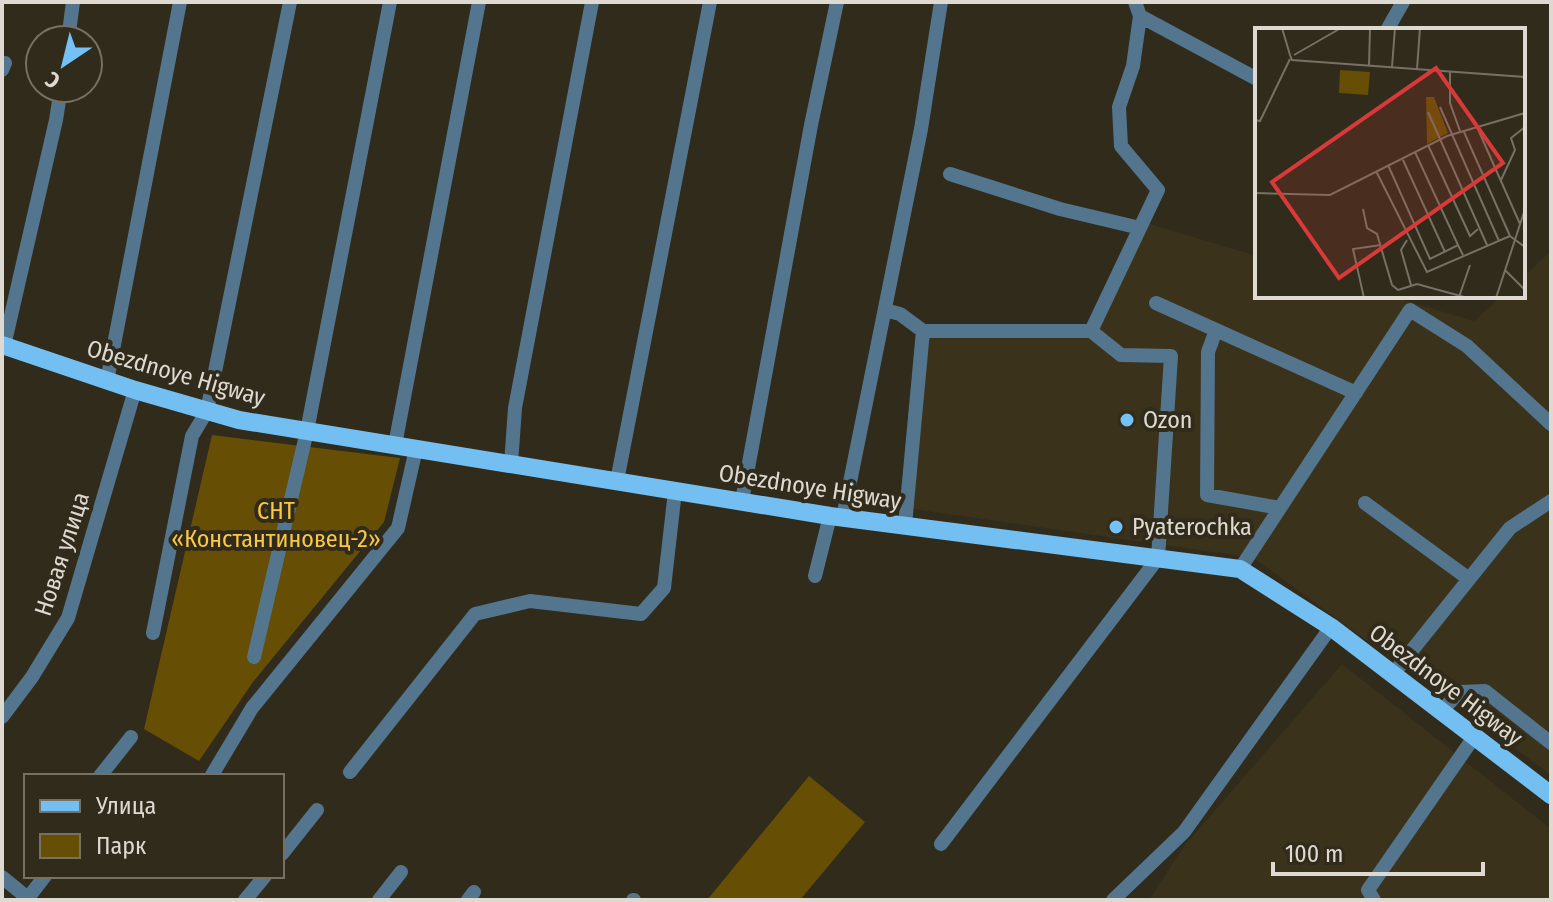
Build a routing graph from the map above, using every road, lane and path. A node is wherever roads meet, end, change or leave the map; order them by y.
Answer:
1 (73, 2) edge
2 (180, 2) edge
3 (290, 2) edge
4 (390, 2) edge
5 (479, 2) edge
6 (592, 2) edge
7 (710, 2) edge
8 (837, 2) edge
9 (941, 2) edge
10 (1403, 2) edge
11 (1137, 9) edge
12 (70, 24) edge
13 (1388, 28) edge
14 (1255, 78) edge
15 (58, 104) edge
16 (950, 174) dead end
17 (1140, 228) junction
18 (1156, 303) dead end
19 (885, 310) junction
20 (1216, 330) junction
21 (923, 331) junction
22 (1091, 331) junction
23 (3, 346) edge
24 (107, 381) junction
25 (135, 390) junction
26 (1356, 393) junction
27 (207, 411) junction
28 (1551, 424) edge
29 (307, 431) junction
30 (395, 445) junction
31 (416, 449) junction
32 (511, 464) junction
33 (617, 481) junction
34 (675, 491) junction
35 (742, 501) junction
36 (1551, 501) edge
37 (1365, 503) dead end
38 (1280, 508) junction
39 (837, 516) junction
40 (905, 525) junction
41 (1158, 558) junction
42 (1240, 569) junction
43 (815, 576) dead end
44 (1469, 579) junction
45 (1331, 627) junction
46 (153, 633) dead end
47 (254, 657) dead end
48 (1393, 674) junction
49 (1441, 711) junction
50 (2, 717) edge
51 (131, 737) dead end
52 (1474, 737) junction
53 (1551, 743) edge
54 (350, 772) dead end
55 (102, 774) edge
56 (213, 774) edge
57 (1551, 795) edge
58 (317, 810) dead end
59 (941, 844) dead end
60 (284, 851) edge
61 (401, 872) dead end
62 (2, 877) edge
63 (44, 878) edge
64 (263, 878) edge
65 (29, 899) edge
66 (245, 900) edge
67 (379, 900) edge
68 (1113, 900) edge
69 (1374, 900) edge

1 - 12 street
2 - 24 street
3 - 27 street
4 - 29 street
5 - 30 street
6 - 32 street
7 - 33 street
8 - 35 street
9 - 19 street
10 - 13 street
11 - 14 street
11 - 17 street
15 - 23 street
16 - 17 street
17 - 22 street
18 - 20 street
19 - 21 street
19 - 39 street
20 - 26 street
20 - 38 street
21 - 22 street
21 - 40 street
22 - 41 street
23 - 24 main road, Obezdnoye Higway
24 - 25 main road, Obezdnoye Higway
25 - 27 main road, Obezdnoye Higway
25 - 50 street, Новая улица
26 - 28 street
26 - 38 street
27 - 29 main road, Obezdnoye Higway
27 - 46 street
29 - 30 main road, Obezdnoye Higway
29 - 47 street
30 - 31 main road, Obezdnoye Higway
31 - 32 main road, Obezdnoye Higway
31 - 56 street
32 - 33 main road, Obezdnoye Higway
33 - 34 main road, Obezdnoye Higway
34 - 35 main road, Obezdnoye Higway
34 - 54 street
35 - 39 main road, Obezdnoye Higway
36 - 44 street
37 - 44 street
38 - 42 street
39 - 40 main road, Obezdnoye Higway
39 - 43 street
40 - 41 main road, Obezdnoye Higway
41 - 42 main road, Obezdnoye Higway
41 - 59 street
42 - 45 main road, Obezdnoye Higway
44 - 48 street
45 - 48 main road, Obezdnoye Higway
45 - 68 street
48 - 49 main road, Obezdnoye Higway
49 - 52 main road, Obezdnoye Higway
49 - 53 street
51 - 55 street
52 - 57 main road, Obezdnoye Higway
52 - 69 street
58 - 60 street
61 - 67 street
62 - 65 street
63 - 65 street
64 - 66 street

